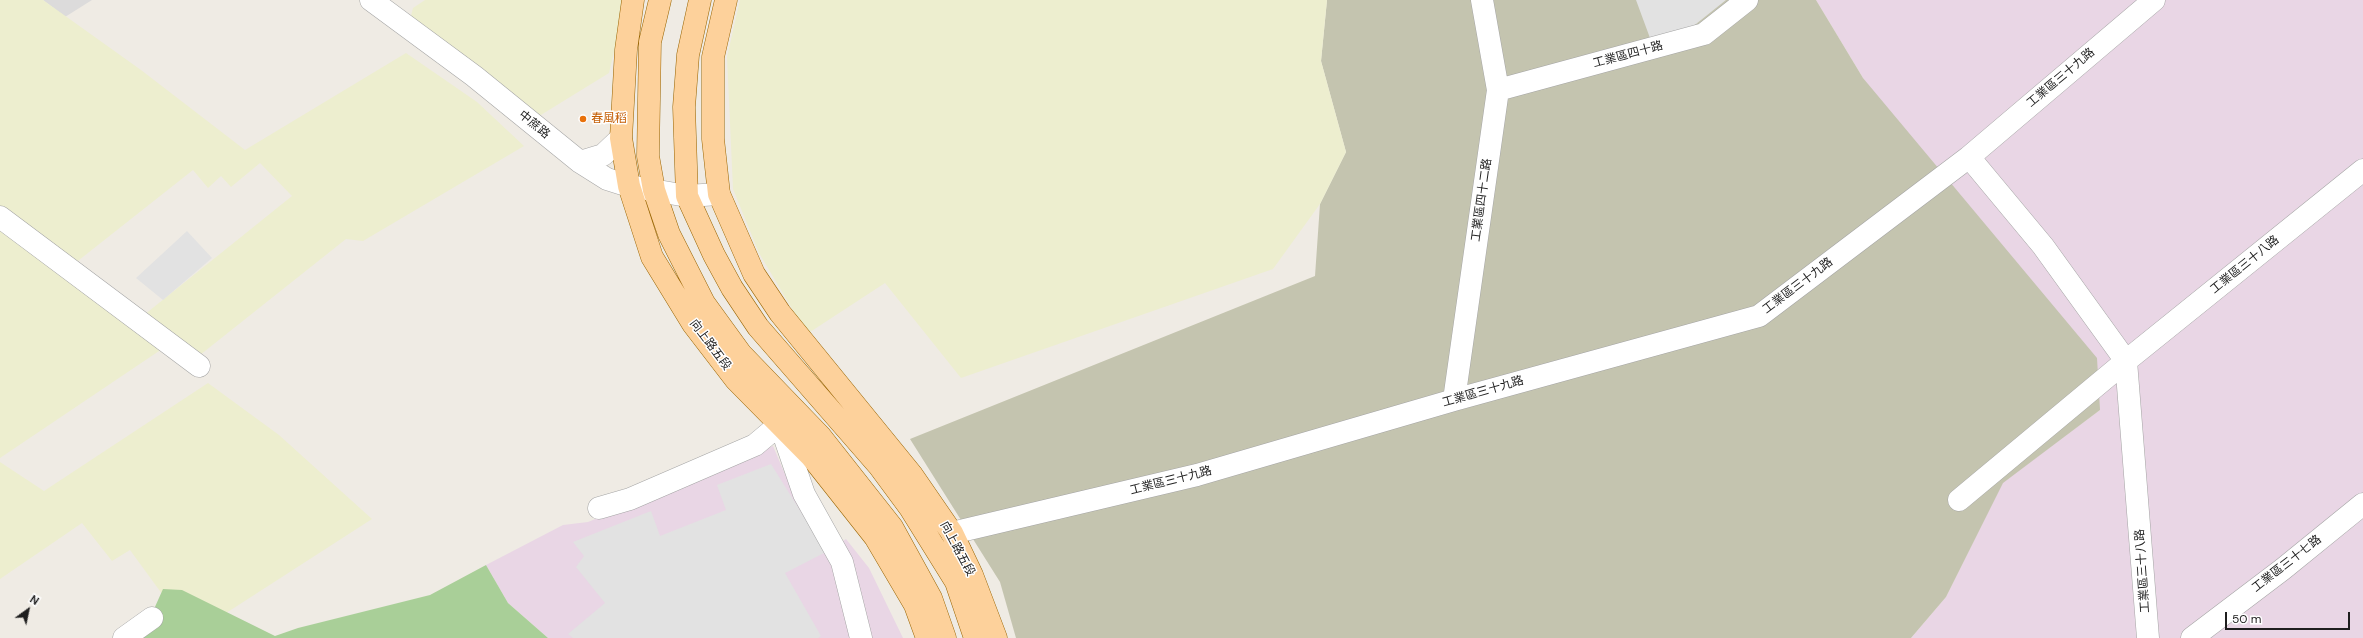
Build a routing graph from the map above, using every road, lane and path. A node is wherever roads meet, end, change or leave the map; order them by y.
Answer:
1 (371, 0) edge
2 (633, 0) edge
3 (660, 0) edge
4 (700, 0) edge
5 (726, 0) edge
6 (1482, 0) edge
7 (1747, 0) edge
8 (2154, 0) edge
9 (1498, 90) junction
10 (621, 138) junction
11 (1969, 157) junction
12 (580, 162) junction
13 (2363, 170) edge
14 (629, 186) junction
15 (654, 190) junction
16 (719, 194) junction
17 (687, 196) junction
18 (0, 217) edge
19 (2126, 361) junction
20 (198, 366) dead end
21 (1454, 400) junction
22 (780, 424) junction
23 (1959, 500) dead end
24 (2363, 504) edge
25 (600, 508) dead end
26 (952, 533) junction
27 (152, 618) dead end
28 (124, 638) edge
29 (861, 638) edge
30 (927, 638) edge
31 (944, 638) edge
32 (975, 638) edge
33 (996, 638) edge
34 (2148, 638) edge
35 (2192, 638) edge

1 - 12 street, 中蔗路
2 - 10 main road, 向上路五段
3 - 15 main road, 向上路五段
4 - 17 main road, 向上路五段
5 - 16 main road, 向上路五段
6 - 9 street, 工業區四十二路
7 - 9 street, 工業區四十路
8 - 11 street, 工業區三十九路
9 - 21 street, 工業區四十二路
10 - 12 street
10 - 14 main road, 向上路五段
11 - 19 street
11 - 21 street, 工業區三十九路
12 - 14 street, 中蔗路
13 - 19 street, 工業區三十八路
14 - 15 street, 中蔗路
14 - 22 main road, 向上路五段
15 - 17 street, 中蔗路
15 - 31 main road, 向上路五段
16 - 17 street, 中蔗路
16 - 26 main road, 向上路五段
17 - 32 main road, 向上路五段
18 - 20 street
19 - 23 street, 工業區三十八路
19 - 34 street, 工業區三十八路
21 - 26 street, 工業區三十九路
22 - 25 street
22 - 29 street
22 - 30 main road, 向上路五段
24 - 35 street, 工業區三十七路
26 - 33 main road, 向上路五段
27 - 28 street

